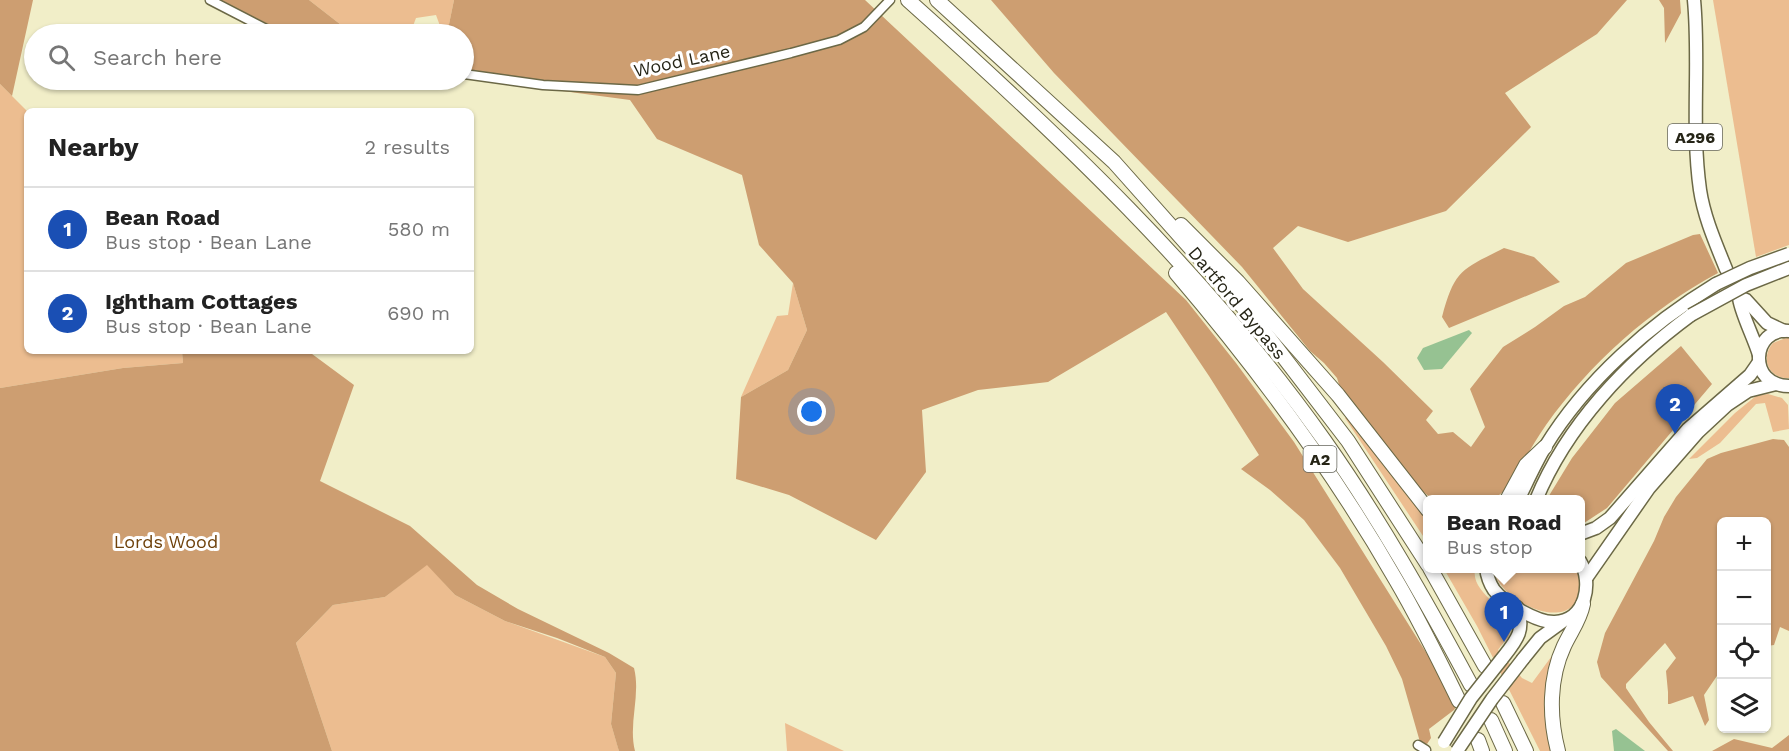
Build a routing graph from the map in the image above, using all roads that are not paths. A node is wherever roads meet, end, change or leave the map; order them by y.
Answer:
1 (210, 0) edge
2 (890, 0) edge
3 (908, 0) edge
4 (937, 0) edge
5 (1694, 0) edge
6 (257, 24) edge
7 (474, 76) edge
8 (1114, 162) junction
9 (1154, 235) junction
10 (1789, 254) edge
11 (1789, 268) edge
12 (1726, 269) dead end
13 (1687, 311) junction
14 (1787, 331) edge
15 (1759, 358) junction
16 (1784, 387) edge
17 (1545, 447) junction
18 (1510, 495) edge
19 (1521, 495) edge
20 (1539, 495) edge
21 (1423, 504) edge
22 (1585, 532) edge
23 (1423, 557) edge
24 (1585, 572) edge
25 (1432, 573) edge
26 (1487, 573) edge
27 (1587, 577) junction
28 (1582, 604) junction
29 (1517, 607) junction
30 (1565, 620) junction
31 (1485, 666) dead end
32 (1472, 684) dead end
33 (1459, 701) dead end
34 (1503, 703) dead end
35 (1491, 720) dead end
36 (1418, 745) dead end
37 (1432, 748) edge
38 (1457, 751) edge
39 (1505, 751) edge
40 (1526, 751) edge
41 (1558, 751) edge

1 - 6 street
2 - 7 street, Wood Lane
3 - 9 highway, Dartford Bypass / A2
4 - 8 highway, Dartford Bypass / A2
5 - 12 main road, A296
8 - 21 highway
8 - 23 highway, Dartford Bypass / A2
9 - 32 highway, Dartford Bypass / A2
9 - 33 highway, A2
10 - 13 main road, bridge
11 - 13 main road, bridge
13 - 17 main road
13 - 20 main road
14 - 15 main road
14 - 15 main road
15 - 16 main road
15 - 22 main road
16 - 27 main road
17 - 18 highway
17 - 19 main road
24 - 27 main road
25 - 31 highway, Dartford Bypass / A2
26 - 29 main road
27 - 28 main road
28 - 30 main road
28 - 41 highway
29 - 30 main road
29 - 37 main road, bridge
30 - 38 main road, bridge
34 - 40 highway
35 - 39 highway
36 - 37 street

